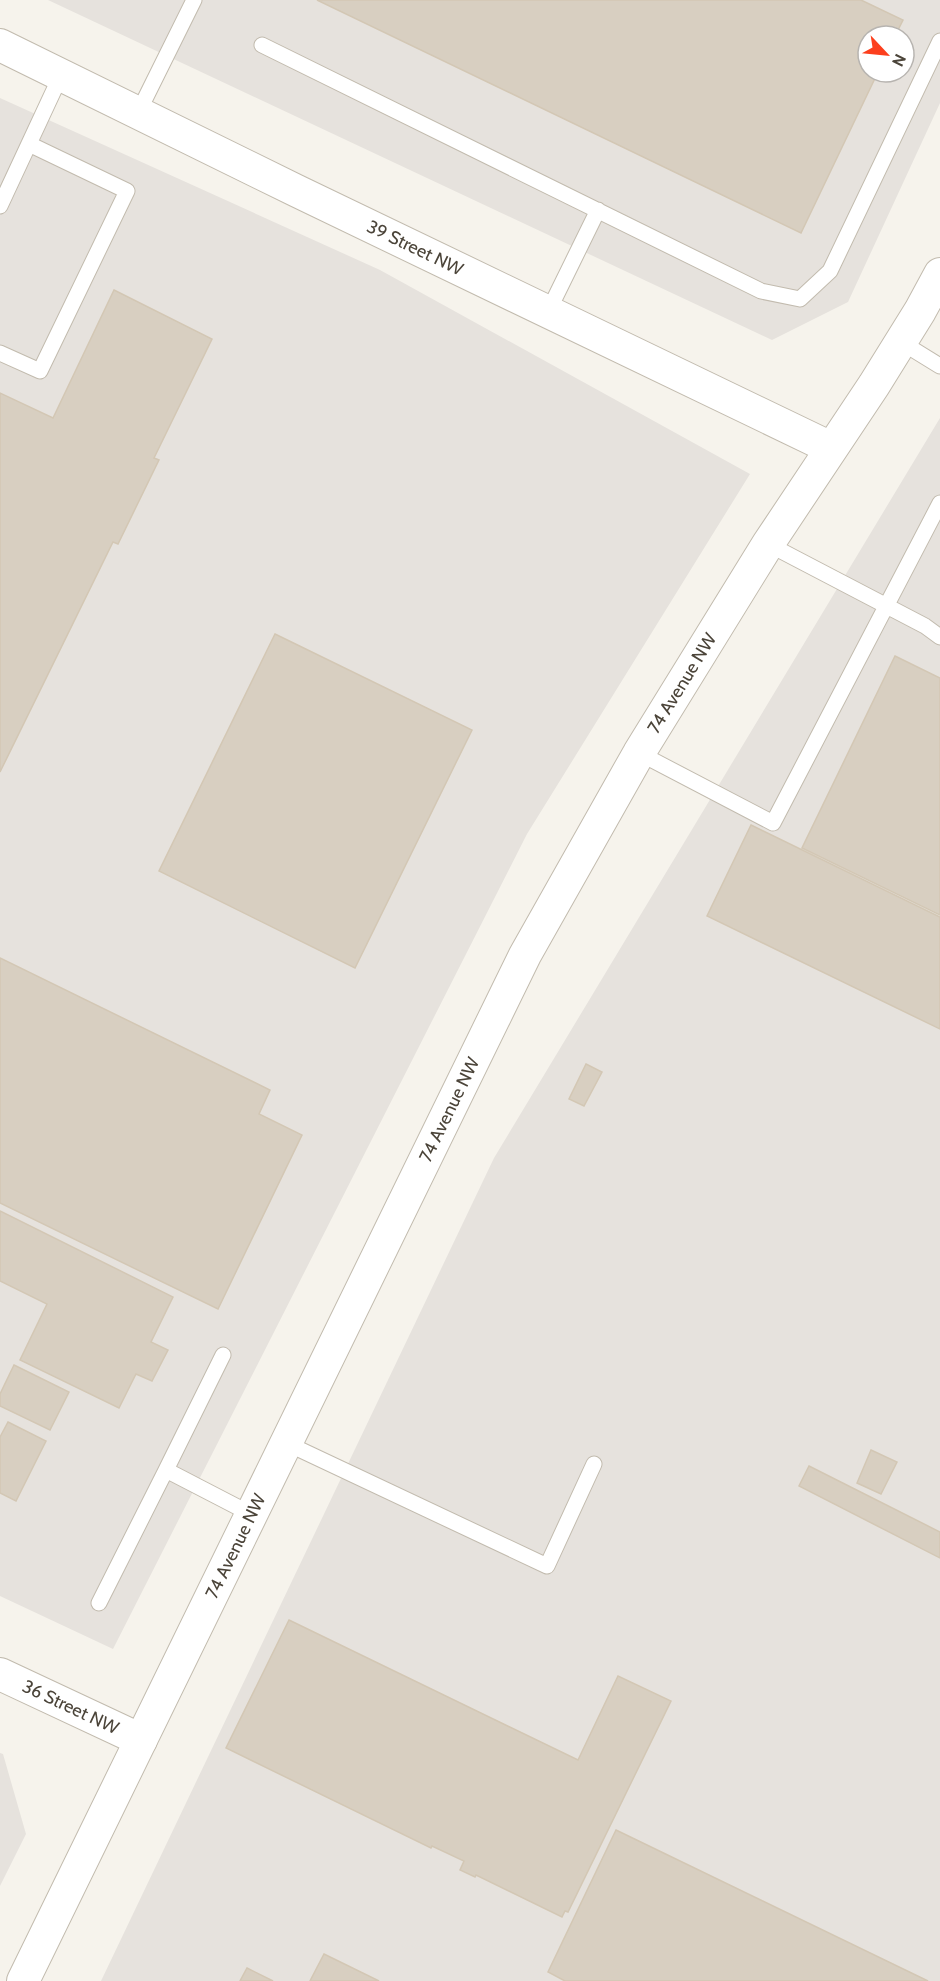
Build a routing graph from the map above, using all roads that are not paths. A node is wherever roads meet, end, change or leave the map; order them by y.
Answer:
1 (190, 1) edge
2 (940, 41) edge
3 (0, 45) edge
4 (262, 45) dead end
5 (61, 75) junction
6 (138, 113) junction
7 (29, 144) junction
8 (0, 206) edge
9 (598, 210) junction
10 (940, 274) edge
11 (548, 312) junction
12 (901, 342) junction
13 (0, 353) edge
14 (940, 366) edge
15 (831, 448) junction
16 (940, 502) edge
17 (768, 544) junction
18 (886, 606) junction
19 (932, 625) edge
20 (940, 637) edge
21 (639, 753) junction
22 (223, 1355) dead end
23 (286, 1443) junction
24 (594, 1464) dead end
25 (166, 1470) junction
26 (251, 1515) junction
27 (99, 1603) dead end
28 (0, 1674) edge
29 (141, 1740) junction
30 (23, 1981) edge

1 - 6 lane
2 - 9 lane
3 - 5 street, 39 Street NW
4 - 9 lane
5 - 6 street, 39 Street NW
5 - 7 lane
6 - 11 street, 39 Street NW
7 - 8 lane
7 - 13 lane
9 - 11 lane
10 - 12 street, 74 Avenue NW
11 - 15 street, 39 Street NW
12 - 14 lane
12 - 15 street, 74 Avenue NW
15 - 17 street, 74 Avenue NW
16 - 18 lane
17 - 18 lane
17 - 21 street, 74 Avenue NW
18 - 19 lane
18 - 21 lane
19 - 20 lane
21 - 23 street, 74 Avenue NW
22 - 25 lane
23 - 24 lane
23 - 26 street, 74 Avenue NW
25 - 26 lane
25 - 27 lane
26 - 29 street, 74 Avenue NW
28 - 29 street, 36 Street NW
29 - 30 street, 74 Avenue NW

